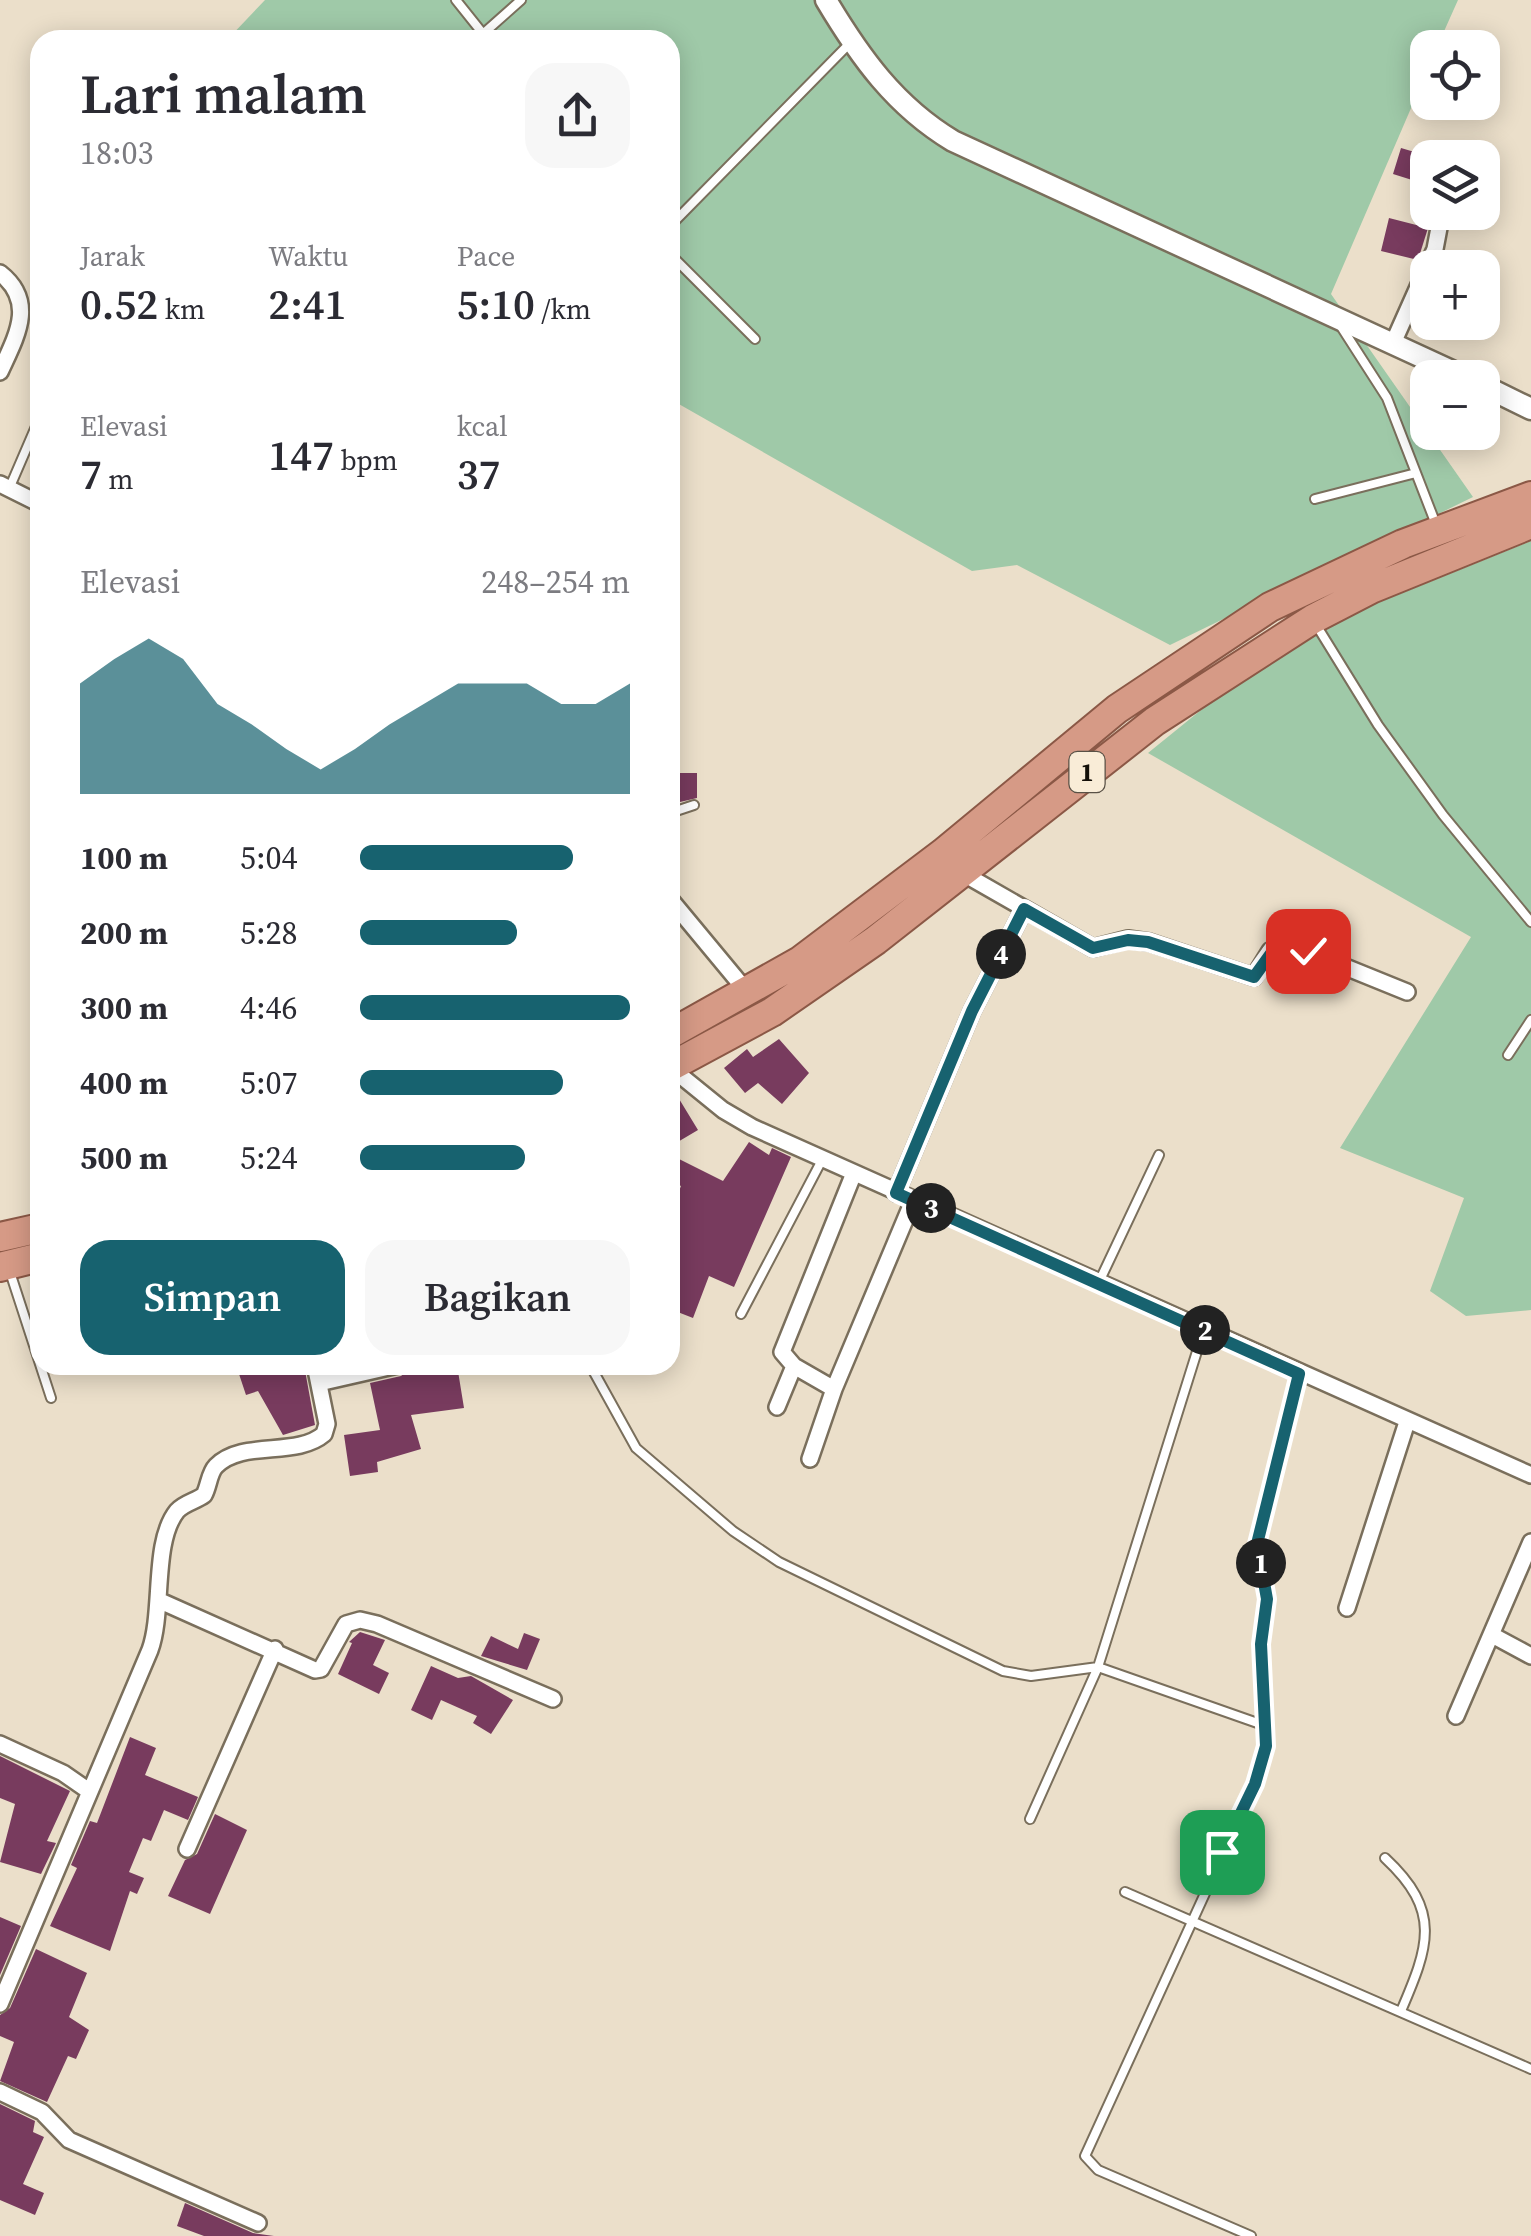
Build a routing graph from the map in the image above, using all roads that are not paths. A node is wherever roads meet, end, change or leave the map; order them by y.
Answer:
1 (456, 0) edge
2 (521, 0) edge
3 (826, 0) edge
4 (477, 30) edge
5 (490, 30) edge
6 (851, 42) junction
7 (680, 216) edge
8 (1439, 230) edge
9 (680, 264) edge
10 (0, 273) edge
11 (1330, 313) junction
12 (755, 338) dead end
13 (1394, 341) junction
14 (1432, 360) edge
15 (0, 372) edge
16 (1500, 394) edge
17 (1531, 409) edge
18 (30, 437) edge
19 (1416, 473) junction
20 (4, 486) edge
21 (1531, 496) edge
22 (30, 499) edge
23 (1315, 500) dead end
24 (1531, 524) edge
25 (1438, 531) junction
26 (1312, 619) junction
27 (694, 806) dead end
28 (680, 811) edge
29 (964, 874) junction
30 (1024, 909) junction
31 (680, 911) edge
32 (1531, 922) edge
33 (1407, 992) dead end
34 (748, 993) junction
35 (1531, 1020) edge
36 (680, 1029) edge
37 (1508, 1055) dead end
38 (680, 1062) edge
39 (680, 1075) edge
40 (1159, 1155) dead end
41 (824, 1158) junction
42 (854, 1173) junction
43 (896, 1193) junction
44 (914, 1201) junction
45 (30, 1230) edge
46 (0, 1237) edge
47 (30, 1260) edge
48 (4, 1266) edge
49 (1098, 1282) junction
50 (742, 1314) dead end
51 (1204, 1329) junction
52 (30, 1339) edge
53 (794, 1366) junction
54 (1299, 1374) junction
55 (43, 1375) edge
56 (317, 1375) edge
57 (354, 1375) edge
58 (596, 1375) edge
59 (319, 1383) junction
60 (834, 1389) junction
61 (51, 1398) dead end
62 (778, 1407) dead end
63 (1407, 1422) junction
64 (810, 1458) dead end
65 (1531, 1476) edge
66 (1531, 1542) edge
67 (158, 1600) junction
68 (1347, 1608) dead end
69 (1492, 1634) junction
70 (275, 1649) junction
71 (1531, 1656) edge
72 (1098, 1667) junction
73 (553, 1699) dead end
74 (1456, 1716) dead end
75 (1266, 1726) junction
76 (0, 1744) edge
77 (89, 1791) junction
78 (1030, 1820) dead end
79 (187, 1849) dead end
80 (1385, 1858) dead end
81 (1125, 1892) dead end
82 (1190, 1920) junction
83 (0, 2004) edge
84 (1400, 2012) junction
85 (1531, 2069) edge
86 (0, 2092) edge
87 (258, 2223) dead end
88 (1251, 2236) edge

1 - 4 lane
2 - 5 lane
3 - 6 street
6 - 7 lane
6 - 11 street
8 - 13 street
9 - 12 lane
10 - 15 street
11 - 13 street
11 - 19 lane
13 - 14 street
16 - 17 street
18 - 20 lane
19 - 23 lane
19 - 25 lane
20 - 22 street
21 - 25 highway, 1
24 - 26 highway, 1
25 - 34 highway, 1
26 - 29 highway, 1
26 - 32 lane
27 - 28 lane
29 - 30 street
29 - 38 highway, 1
30 - 33 street
30 - 43 street
31 - 34 street
34 - 36 highway, 1
35 - 37 lane
39 - 41 street
40 - 49 lane
41 - 42 street
41 - 50 lane
42 - 43 street
42 - 53 street
43 - 44 street
44 - 49 street
44 - 60 street
45 - 46 highway
47 - 48 highway
48 - 52 lane
49 - 51 street
51 - 54 street
51 - 72 lane
53 - 60 street
53 - 62 street
54 - 63 street
54 - 75 lane
55 - 61 lane
56 - 59 street
57 - 59 street
58 - 72 lane
59 - 67 street
60 - 64 street
63 - 65 street
63 - 68 street
66 - 69 street
67 - 70 street
67 - 77 street
69 - 71 street
69 - 74 street
70 - 73 street
70 - 79 street
72 - 75 lane
72 - 78 lane
75 - 82 lane
76 - 77 street
77 - 83 street
80 - 84 lane
81 - 82 lane
82 - 84 lane
82 - 88 lane
84 - 85 lane
86 - 87 street

